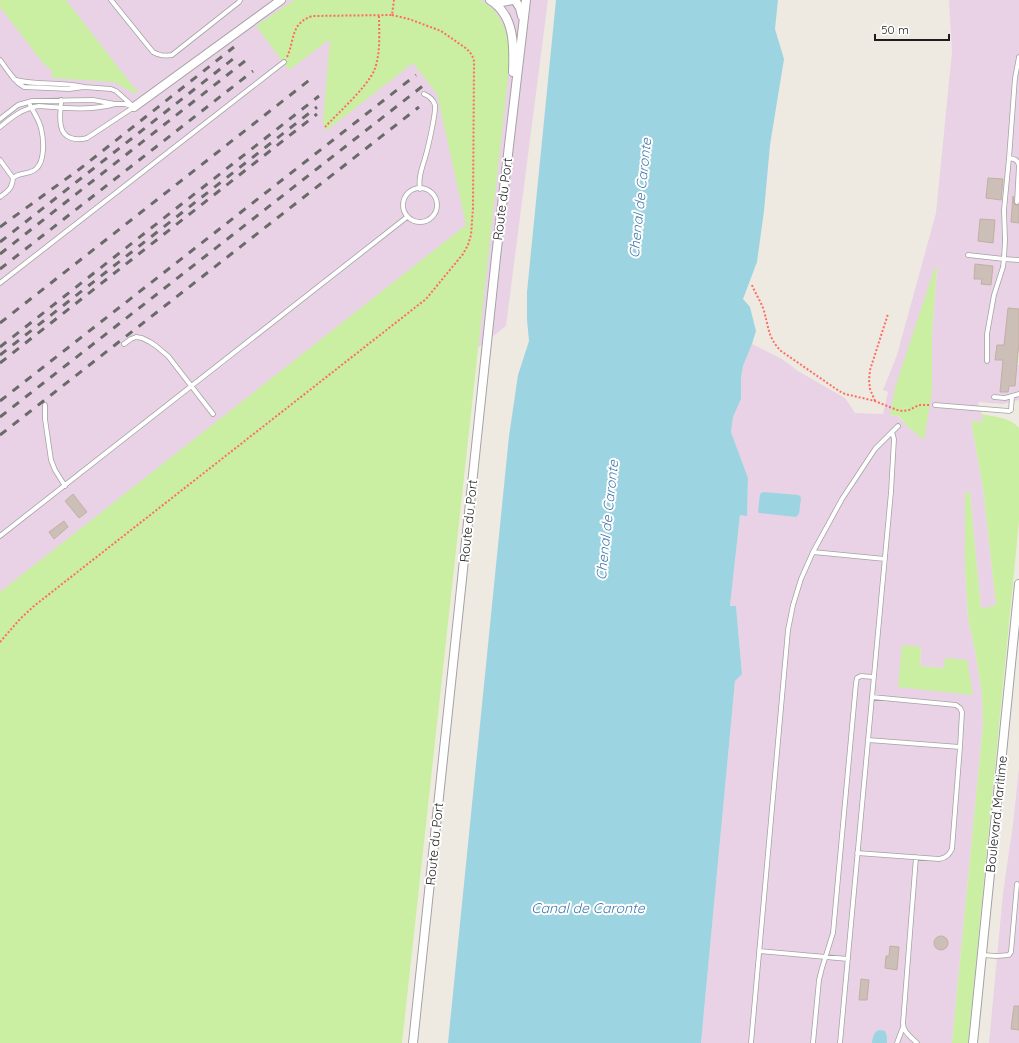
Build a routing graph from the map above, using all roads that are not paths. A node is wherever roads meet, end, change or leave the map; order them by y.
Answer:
1 (111, 0) edge
2 (240, 0) edge
3 (281, 0) edge
4 (512, 0) edge
5 (515, 0) edge
6 (526, 0) edge
7 (492, 1) edge
8 (524, 21) junction
9 (1019, 57) edge
10 (0, 60) edge
11 (284, 62) road end
12 (424, 94) dead end
13 (61, 100) junction
14 (28, 102) junction
15 (115, 104) junction
16 (31, 107) junction
17 (61, 107) junction
18 (134, 107) junction
19 (0, 119) edge
20 (512, 119) junction
21 (0, 127) edge
22 (1008, 158) junction
23 (0, 160) edge
24 (13, 178) junction
25 (420, 188) junction
26 (0, 197) edge
27 (1017, 202) dead end
28 (407, 217) junction
29 (968, 255) dead end
30 (1004, 259) junction
31 (1019, 260) edge
32 (0, 283) edge
33 (124, 344) dead end
34 (987, 361) dead end
35 (191, 386) junction
36 (1019, 394) edge
37 (1012, 396) junction
38 (994, 397) dead end
39 (45, 405) dead end
40 (935, 406) road end
41 (213, 414) dead end
42 (898, 426) dead end
43 (892, 432) junction
44 (64, 486) junction
45 (0, 536) edge
46 (813, 552) junction
47 (885, 559) junction
48 (1019, 584) edge
49 (1019, 589) edge
50 (873, 677) junction
51 (872, 698) junction
52 (868, 740) junction
53 (960, 746) junction
54 (857, 853) junction
55 (916, 858) junction
56 (1017, 884) dead end
57 (759, 951) junction
58 (982, 955) junction
59 (826, 957) junction
60 (848, 959) junction
61 (903, 1027) junction
62 (413, 1043) edge
63 (751, 1043) edge
64 (813, 1043) edge
65 (840, 1043) edge
66 (897, 1043) edge
67 (917, 1043) edge
68 (973, 1043) edge

1 - 2 lane
3 - 18 street
4 - 7 street
5 - 8 street
6 - 8 street, Route du Port
7 - 20 street
8 - 20 street, Route du Port
9 - 22 lane
10 - 18 lane
11 - 32 lane
12 - 25 lane
13 - 14 lane
13 - 15 lane
13 - 17 lane
14 - 16 lane
14 - 19 lane
15 - 17 lane
15 - 18 lane
16 - 17 lane
16 - 21 lane
16 - 24 lane
17 - 18 lane
20 - 62 street, Route du Port
22 - 27 lane
22 - 30 lane
23 - 24 lane
24 - 26 lane
25 - 28 lane
25 - 28 lane
28 - 35 lane
29 - 30 lane
30 - 31 lane
30 - 34 lane
33 - 35 lane
35 - 41 lane
35 - 44 lane
36 - 37 lane
37 - 38 lane
37 - 40 lane
39 - 44 lane
42 - 43 lane
43 - 46 lane
43 - 47 lane
44 - 45 lane
46 - 47 lane
46 - 57 lane
47 - 50 lane
48 - 49 street, Boulevard Maritime
49 - 58 street, Boulevard Maritime
50 - 51 lane
50 - 59 lane
51 - 52 lane
51 - 53 lane
52 - 53 lane
52 - 54 lane
53 - 55 lane
54 - 55 lane
54 - 60 lane
55 - 61 lane
56 - 58 lane
57 - 59 lane
57 - 63 lane
58 - 68 street, Boulevard Maritime
59 - 60 lane
59 - 64 lane
60 - 65 lane
61 - 66 lane
61 - 67 lane

